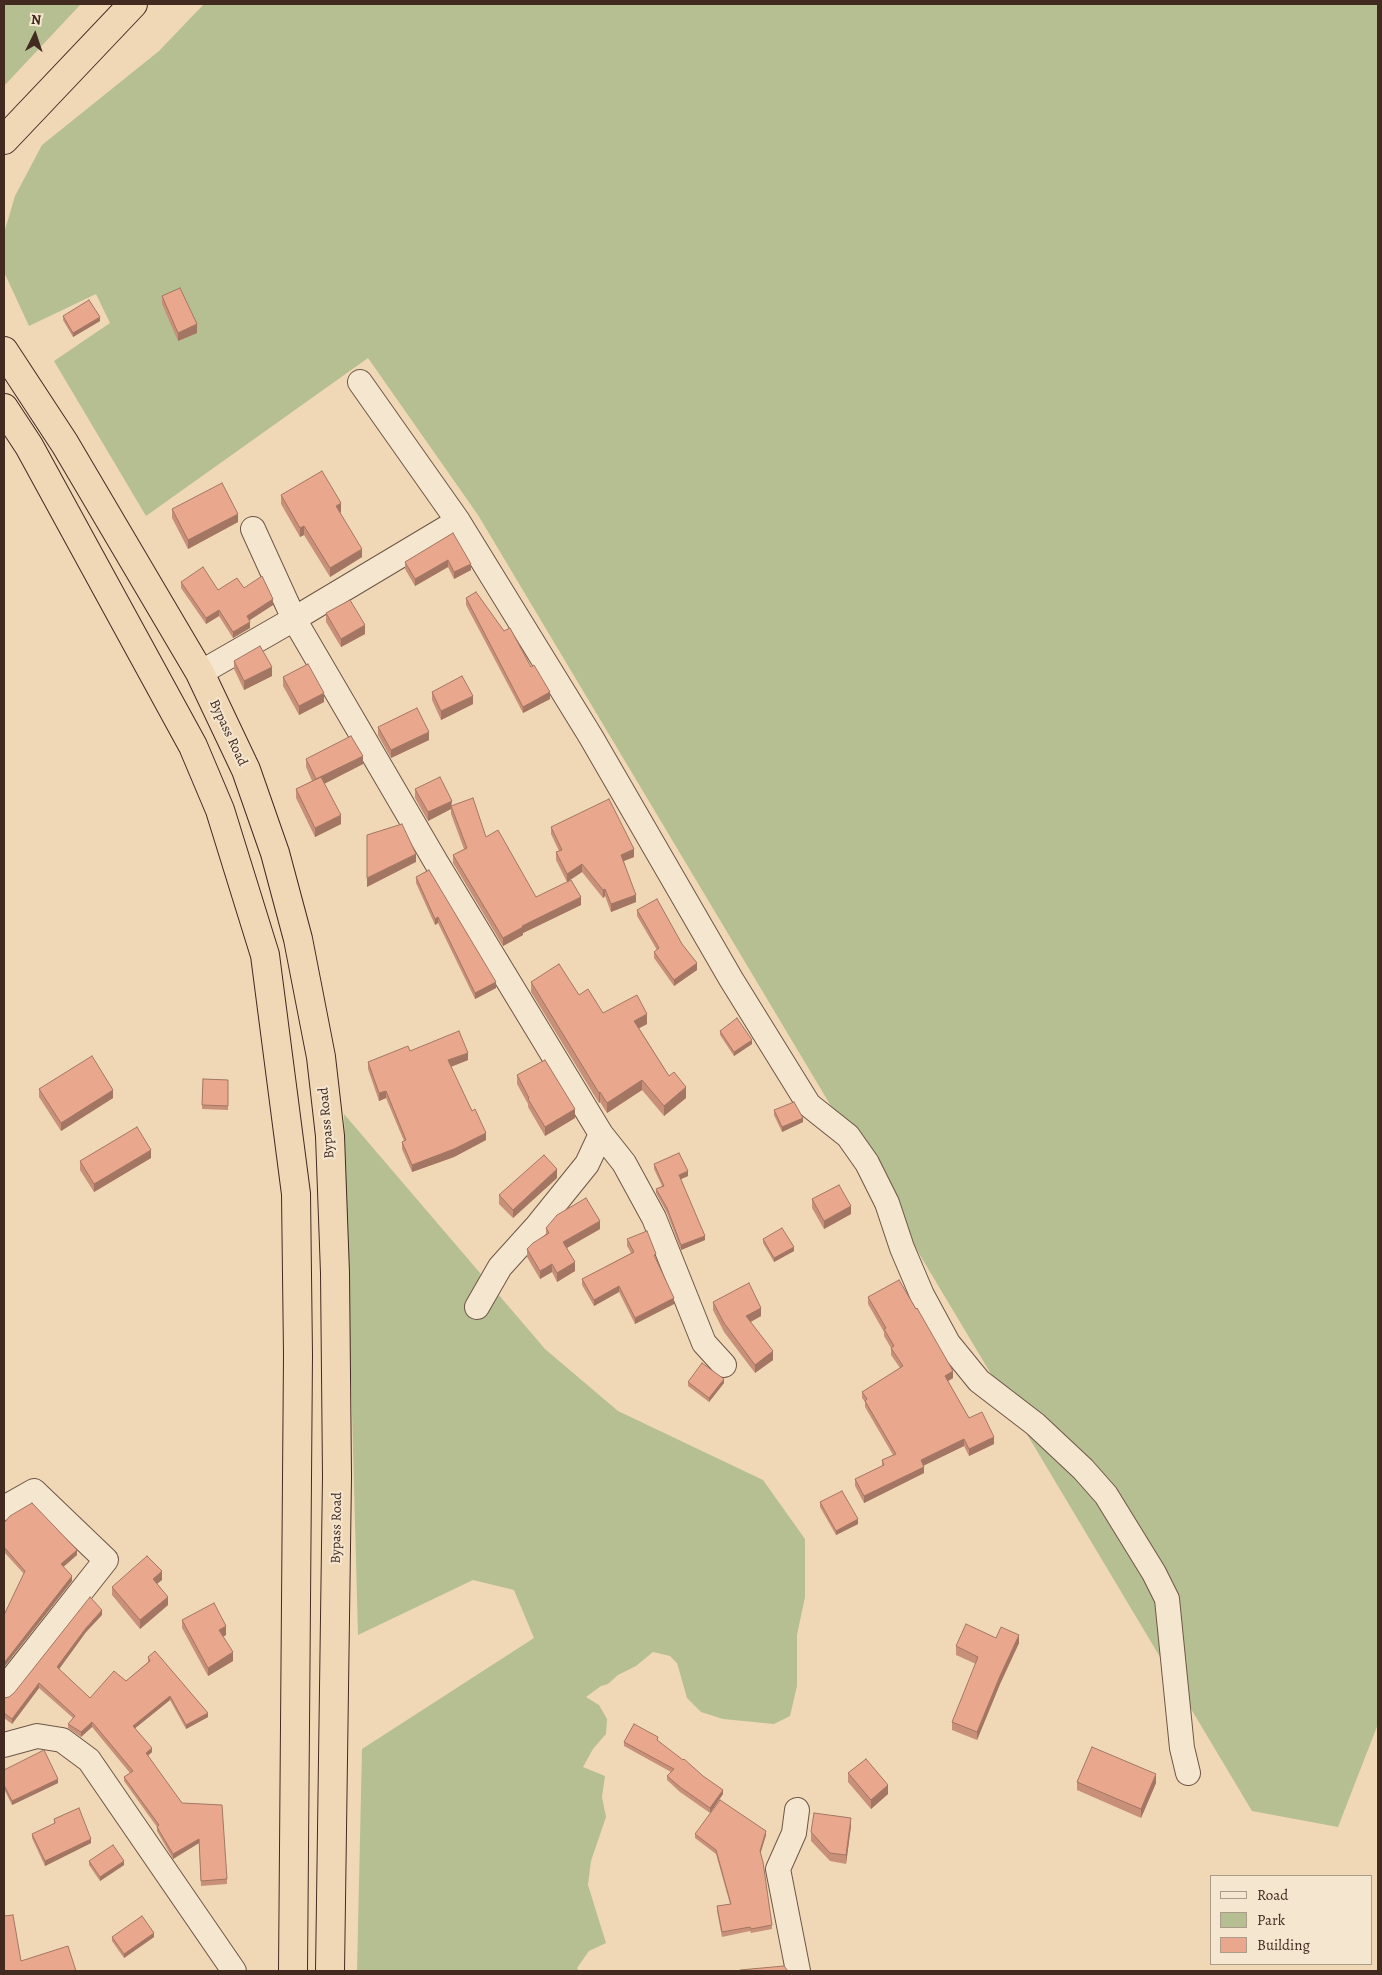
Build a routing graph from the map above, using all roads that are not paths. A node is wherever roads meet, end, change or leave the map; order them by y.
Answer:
1 (133, 4) edge
2 (4, 140) edge
3 (4, 351) edge
4 (360, 382) dead end
5 (4, 408) edge
6 (458, 521) junction
7 (253, 529) dead end
8 (294, 619) junction
9 (200, 673) junction
10 (298, 939) junction
11 (264, 955) junction
12 (601, 1134) junction
13 (477, 1307) dead end
14 (724, 1365) dead end
15 (4, 1508) edge
16 (4, 1689) edge
17 (4, 1745) edge
18 (1188, 1773) dead end
19 (797, 1810) dead end
20 (234, 1971) edge
21 (293, 1971) edge
22 (330, 1971) edge
23 (798, 1971) edge

1 - 2 highway
3 - 9 highway, Bypass Road
4 - 6 street
5 - 11 highway
6 - 8 street
6 - 18 street
7 - 8 street
8 - 9 street
8 - 12 street
9 - 10 highway, Bypass Road
10 - 11 highway
10 - 22 highway, Bypass Road
11 - 21 highway
12 - 13 street
12 - 14 street
15 - 16 street
17 - 20 street
19 - 23 street

